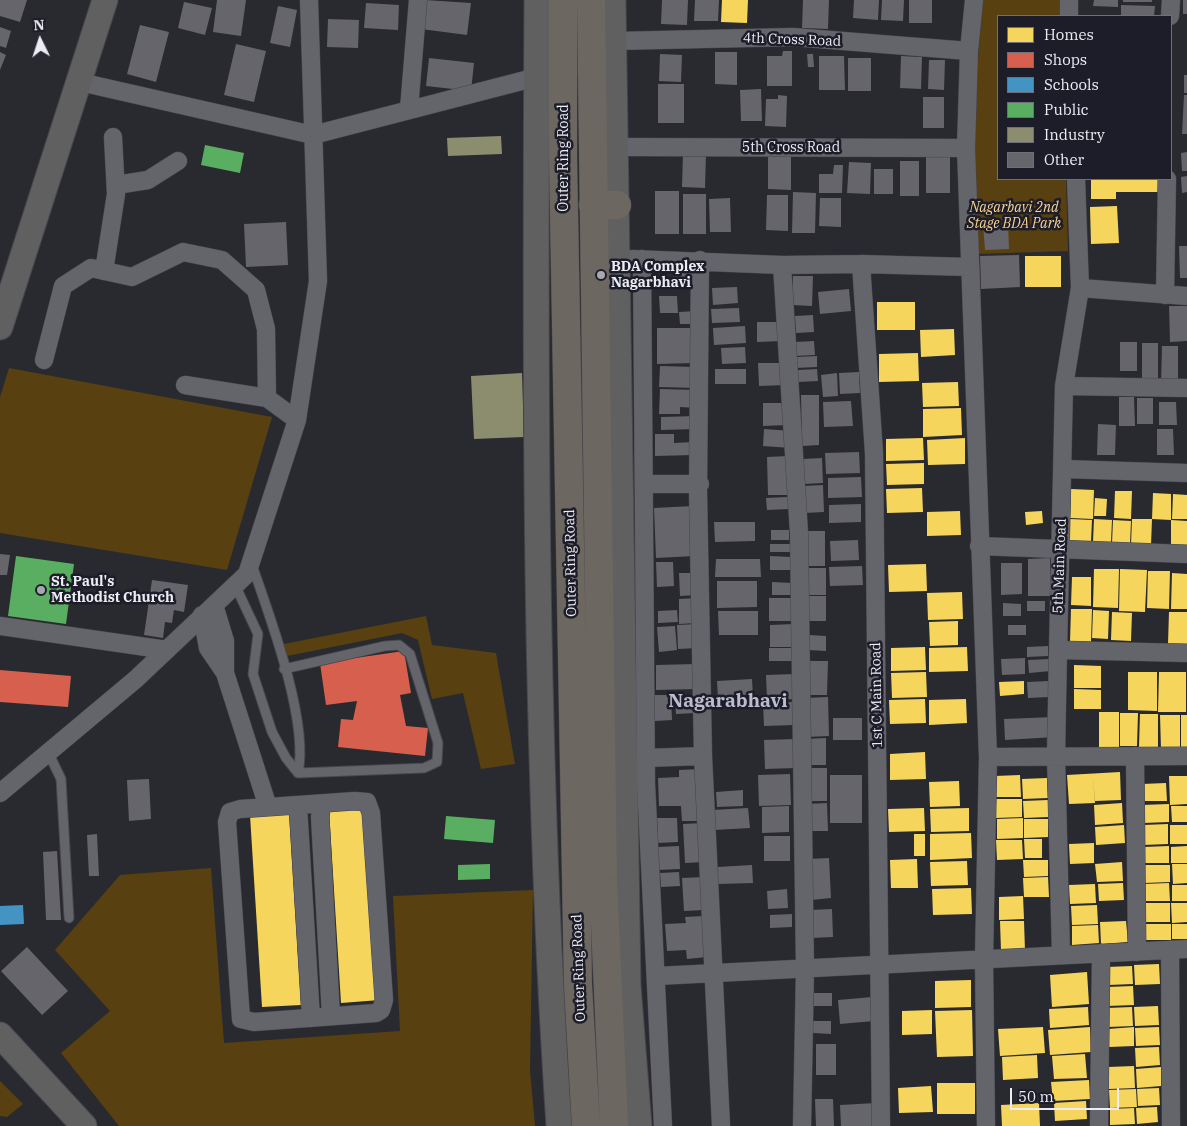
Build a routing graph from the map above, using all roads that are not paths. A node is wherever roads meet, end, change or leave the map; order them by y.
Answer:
1 (105, 0) edge
2 (309, 0) edge
3 (418, 0) edge
4 (537, 0) edge
5 (564, 0) edge
6 (591, 0) edge
7 (613, 0) edge
8 (974, 0) edge
9 (1069, 0) edge
10 (1171, 0) edge
11 (1069, 15) edge
12 (1170, 15) edge
13 (615, 41) junction
14 (969, 51) junction
15 (537, 77) junction
16 (80, 82) junction
17 (409, 110) junction
18 (313, 135) junction
19 (112, 137) dead end
20 (615, 147) junction
21 (966, 148) junction
22 (178, 161) dead end
23 (1076, 180) edge
24 (1167, 180) edge
25 (116, 185) junction
26 (605, 205) junction
27 (630, 259) junction
28 (700, 260) junction
29 (861, 264) junction
30 (782, 265) junction
31 (969, 267) junction
32 (104, 271) junction
33 (1080, 288) junction
34 (1165, 295) junction
35 (1187, 296) edge
36 (0, 327) edge
37 (44, 360) dead end
38 (185, 385) dead end
39 (1064, 386) junction
40 (1187, 388) edge
41 (267, 398) junction
42 (297, 420) junction
43 (1064, 469) junction
44 (1187, 473) edge
45 (645, 484) junction
46 (700, 484) junction
47 (979, 546) junction
48 (1060, 548) junction
49 (1187, 554) edge
50 (251, 562) junction
51 (235, 585) junction
52 (208, 610) junction
53 (0, 626) edge
54 (167, 650) junction
55 (1058, 650) junction
56 (1187, 653) edge
57 (284, 669) junction
58 (48, 752) junction
59 (703, 756) junction
60 (1056, 756) junction
61 (1135, 756) junction
62 (1187, 756) edge
63 (988, 757) junction
64 (646, 758) junction
65 (298, 773) junction
66 (0, 793) edge
67 (322, 804) junction
68 (298, 806) junction
69 (268, 807) junction
70 (69, 918) dead end
71 (1179, 949) edge
72 (1137, 952) junction
73 (1101, 954) junction
74 (1061, 956) junction
75 (984, 959) junction
76 (881, 965) junction
77 (805, 969) junction
78 (713, 973) junction
79 (657, 976) junction
80 (332, 1016) junction
81 (311, 1018) junction
82 (0, 1035) edge
83 (84, 1126) edge
84 (559, 1126) edge
85 (586, 1126) edge
86 (614, 1126) edge
87 (639, 1126) edge
88 (663, 1126) edge
89 (721, 1126) edge
90 (802, 1126) edge
91 (881, 1126) edge
92 (986, 1126) edge
93 (1099, 1126) edge
94 (1172, 1126) edge

1 - 16 street
2 - 18 street
3 - 17 street
4 - 15 street
5 - 85 highway, Outer Ring Road
6 - 26 highway, Outer Ring Road
7 - 13 street
8 - 14 street
9 - 11 street
10 - 12 street
13 - 14 street, 4th Cross Road
13 - 20 street
14 - 21 street
15 - 17 street
15 - 84 street
16 - 18 street
16 - 36 street
17 - 18 street
18 - 42 street
19 - 25 street
20 - 21 street, 5th Cross Road
20 - 26 street
21 - 31 street
22 - 25 street
23 - 33 street, 5th Main Road
24 - 34 street
25 - 32 street
26 - 27 street
26 - 86 highway, Outer Ring Road
27 - 28 street
27 - 45 street
27 - 87 street
28 - 30 street
28 - 46 street
29 - 30 street
29 - 31 street
29 - 76 street, 1st C Main Road
30 - 77 street
31 - 47 street
32 - 37 street
32 - 41 street
33 - 34 street
33 - 39 street, 5th Main Road
34 - 35 street
38 - 41 street
39 - 40 street
39 - 43 street, 5th Main Road
41 - 42 street
42 - 50 street
43 - 44 street
43 - 48 street, 5th Main Road
45 - 46 street
45 - 64 street
46 - 59 street
47 - 48 street
47 - 63 street
48 - 49 street
48 - 55 street, 5th Main Road
50 - 51 street
50 - 57 lane
51 - 52 street
51 - 65 lane
52 - 54 street
52 - 69 street
53 - 54 street
54 - 58 street
55 - 56 street
55 - 60 street, 5th Main Road
57 - 65 lane
57 - 65 lane
58 - 66 street
58 - 70 lane
59 - 64 street
59 - 78 street
60 - 61 street
60 - 63 street
60 - 74 street, 5th Main Road
61 - 62 street
61 - 72 street
63 - 75 street
64 - 79 street
67 - 68 street
67 - 80 street
67 - 80 street
68 - 69 street
68 - 81 street
69 - 81 street
71 - 72 street
71 - 94 street
72 - 73 street
73 - 74 street
73 - 93 street
74 - 75 street
75 - 76 street
75 - 92 street
76 - 77 street
76 - 91 street, 1st C Main Road
77 - 78 street
77 - 90 street
78 - 79 street
78 - 89 street
79 - 88 street
80 - 81 street
82 - 83 street

